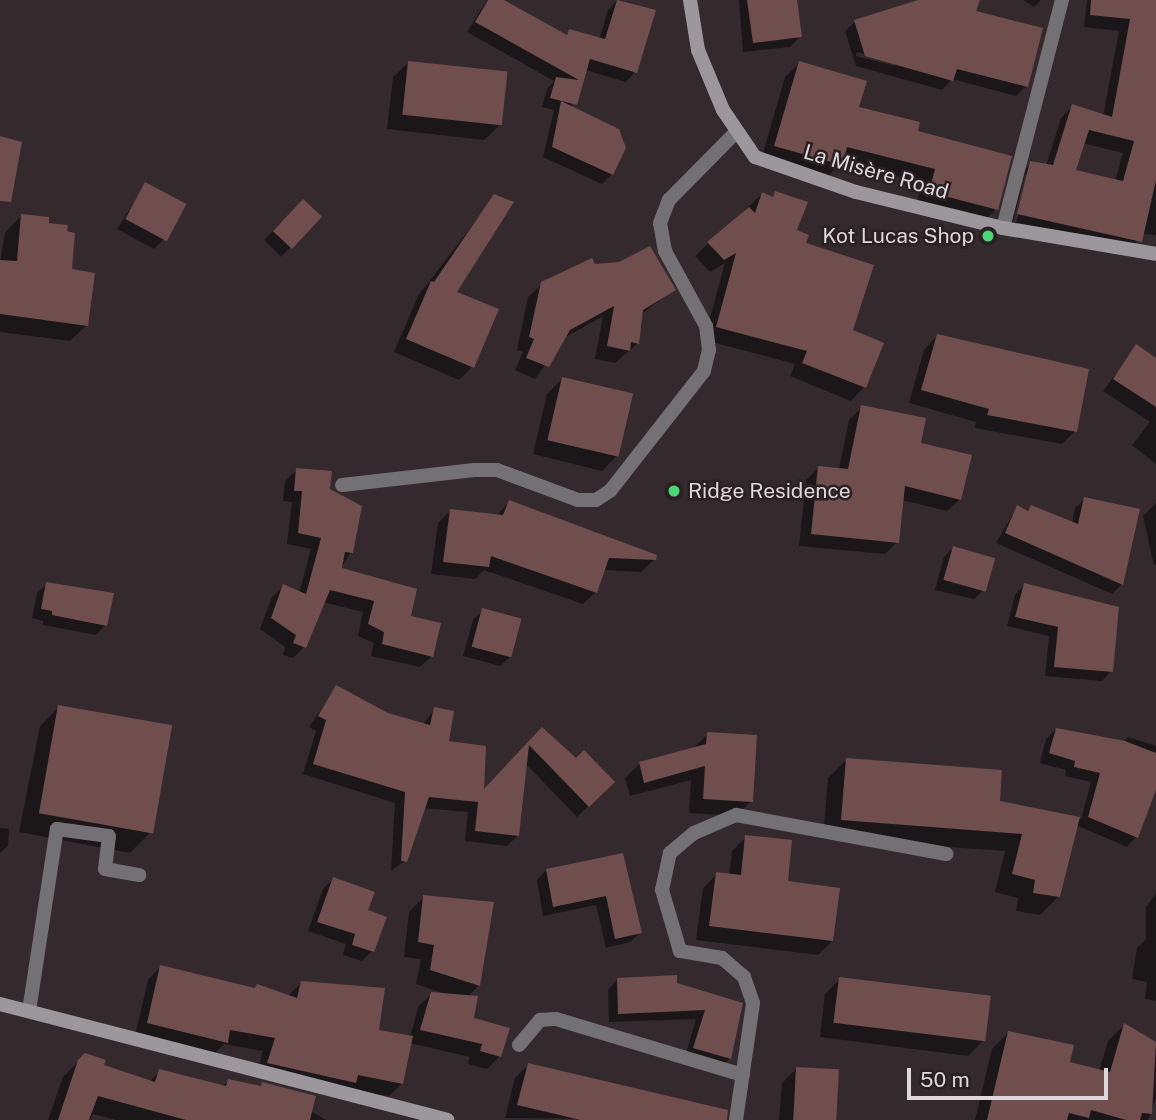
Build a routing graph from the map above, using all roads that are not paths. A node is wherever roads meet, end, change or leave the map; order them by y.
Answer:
1 (690, 0) edge
2 (1062, 0) edge
3 (736, 132) junction
4 (1003, 228) junction
5 (1156, 254) edge
6 (342, 485) dead end
7 (946, 854) dead end
8 (139, 875) dead end
9 (0, 1004) edge
10 (29, 1011) junction
11 (519, 1045) dead end
12 (743, 1075) junction
13 (447, 1120) edge
14 (736, 1120) edge

1 - 3 main road, La Misère Road
2 - 4 street
3 - 4 main road, La Misère Road
3 - 6 street
4 - 5 main road, La Misère Road
7 - 12 street
8 - 10 street
9 - 10 main road
10 - 13 main road
11 - 12 street
12 - 14 street

